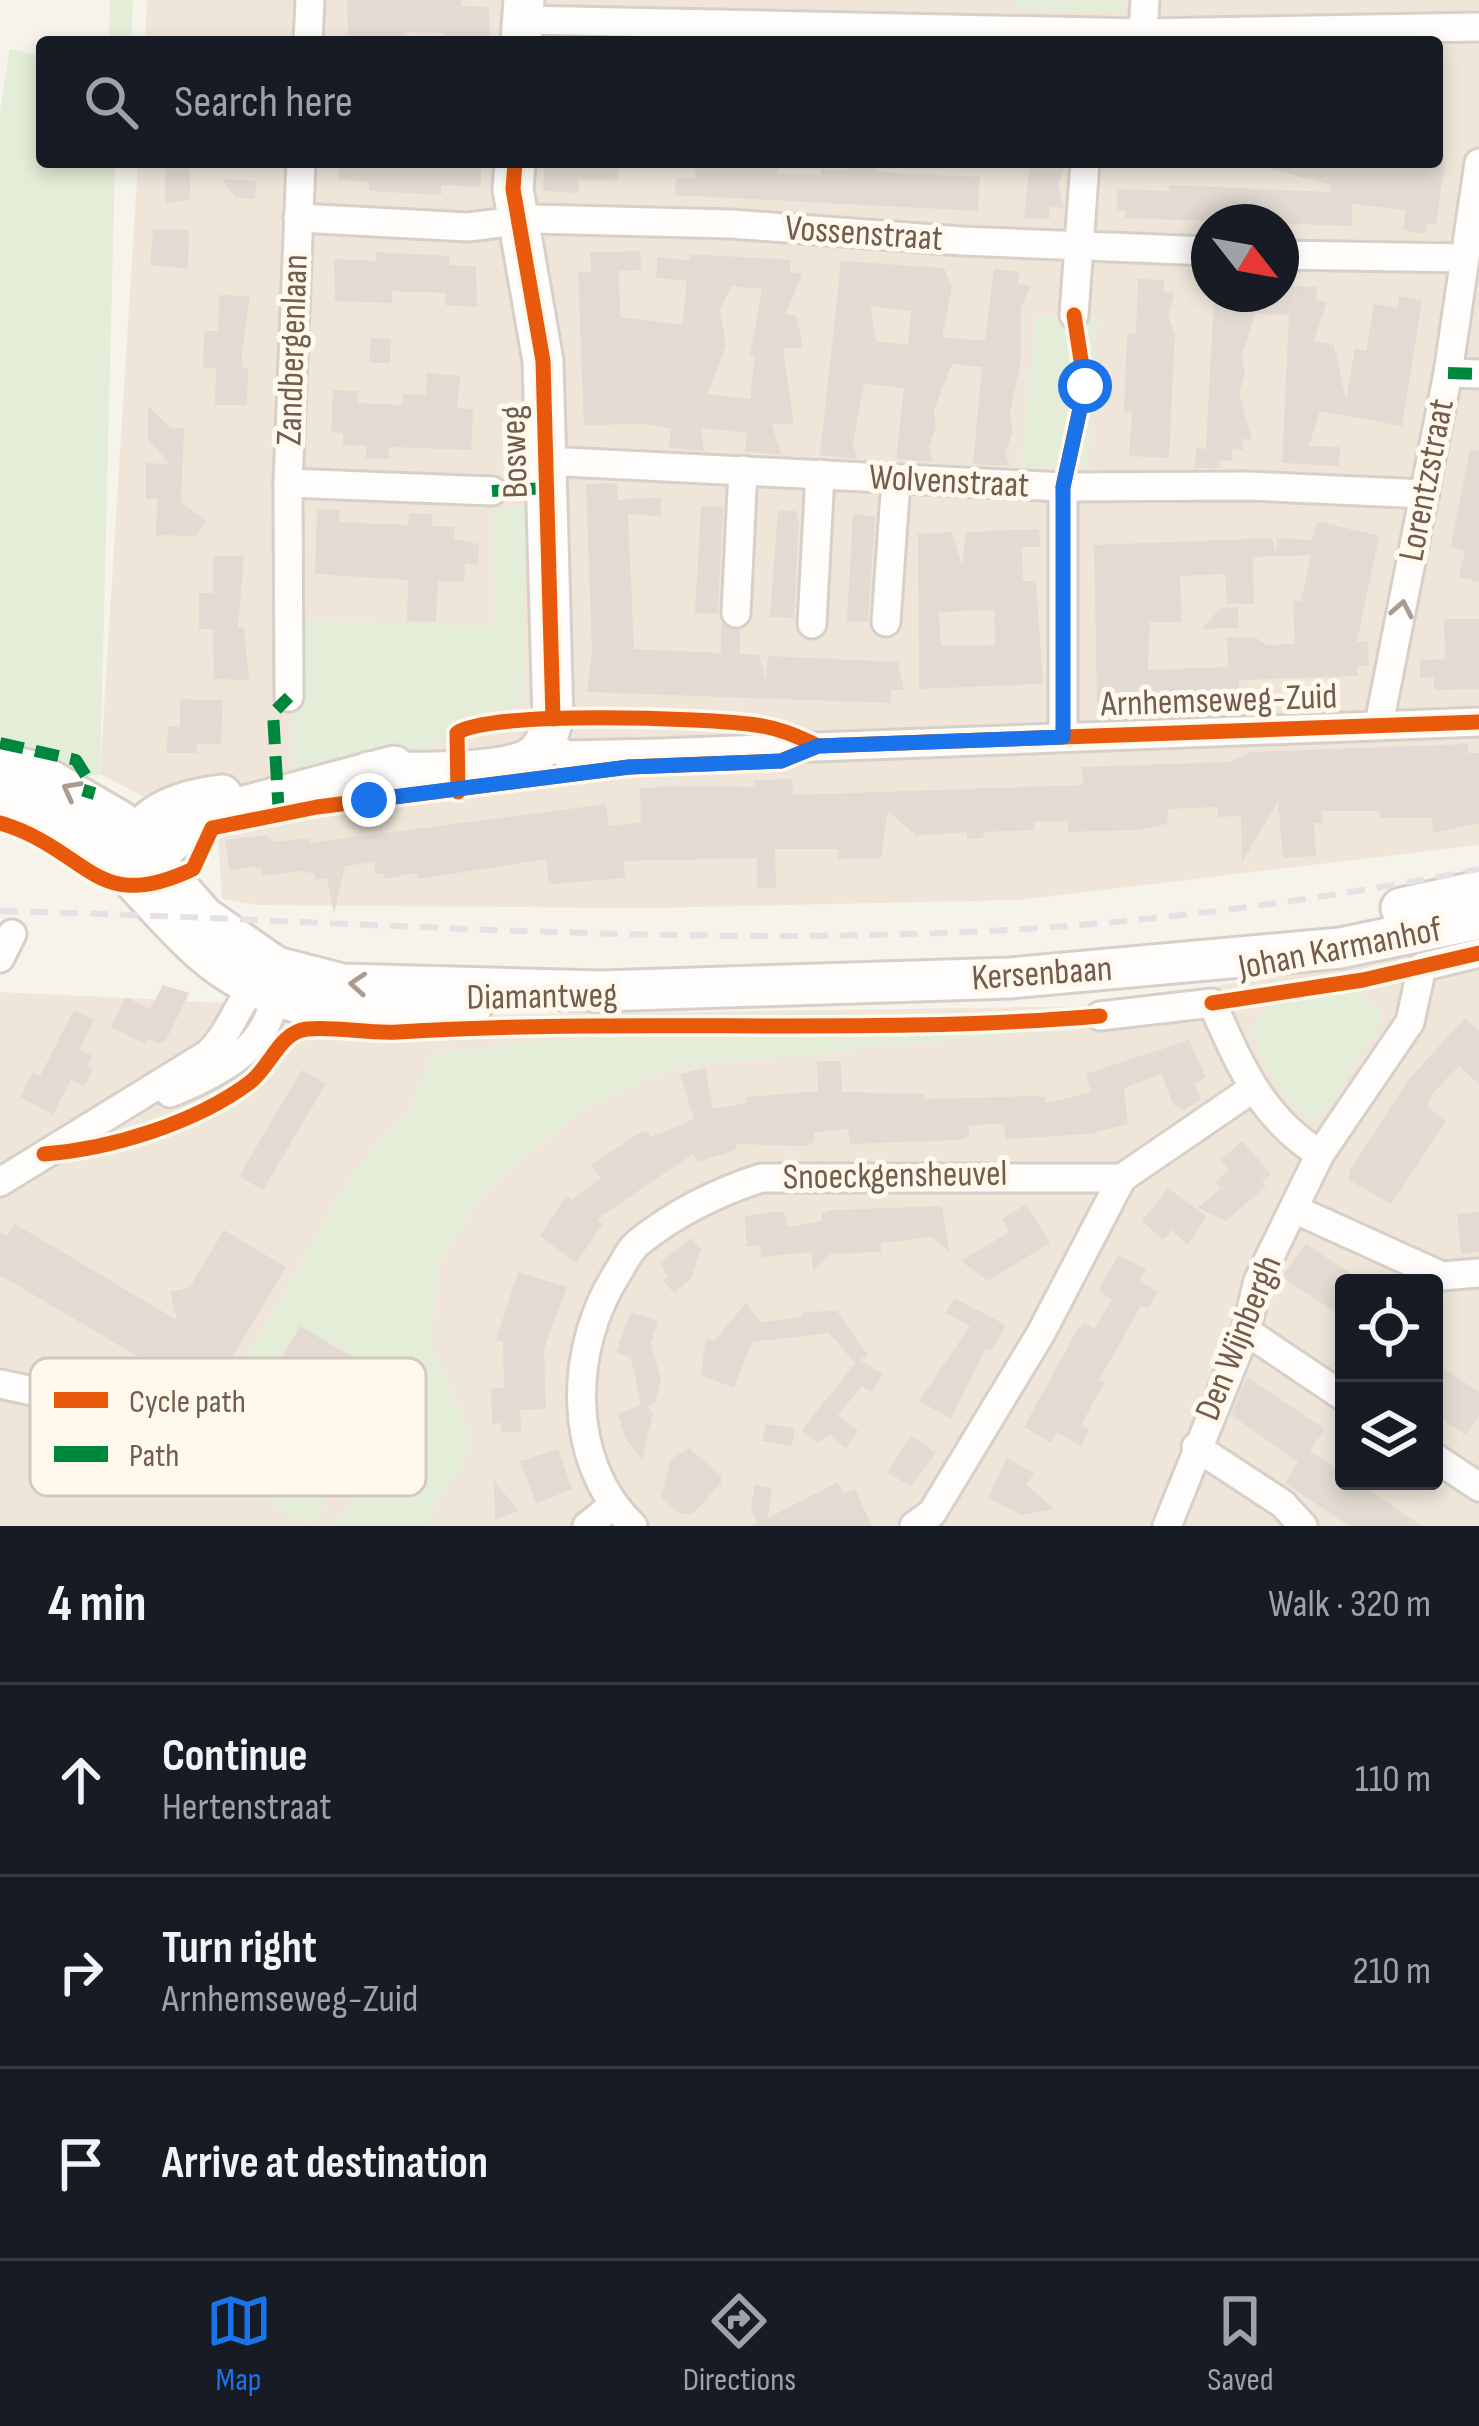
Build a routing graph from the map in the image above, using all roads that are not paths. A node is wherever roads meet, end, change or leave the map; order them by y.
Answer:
1 (310, 0) edge
2 (1145, 0) edge
3 (522, 21) edge
4 (1479, 27) edge
5 (1143, 33) junction
6 (308, 36) edge
7 (1479, 163) edge
8 (301, 168) edge
9 (515, 168) edge
10 (1084, 168) edge
11 (298, 218) junction
12 (518, 220) junction
13 (1077, 247) junction
14 (1191, 250) edge
15 (1299, 255) edge
16 (1464, 258) junction
17 (1073, 315) dead end
18 (1448, 373) junction
19 (1479, 374) edge
20 (546, 461) junction
21 (743, 470) junction
22 (820, 474) junction
23 (896, 480) junction
24 (288, 483) junction
25 (1063, 487) junction
26 (492, 491) dead end
27 (1424, 494) junction
28 (736, 613) dead end
29 (886, 622) dead end
30 (812, 624) dead end
31 (289, 698) dead end
32 (1479, 722) edge
33 (1378, 724) junction
34 (1063, 737) junction
35 (545, 742) junction
36 (0, 764) edge
37 (0, 796) edge
38 (136, 853) junction
39 (1479, 891) edge
40 (1479, 919) edge
41 (1479, 953) edge
42 (1156, 966) junction
43 (268, 984) junction
44 (1100, 1016) dead end
45 (1252, 1089) junction
46 (1320, 1154) junction
47 (1122, 1178) junction
48 (0, 1182) edge
49 (1294, 1209) junction
50 (1479, 1273) edge
51 (1246, 1331) junction
52 (0, 1384) edge
53 (30, 1390) edge
54 (1335, 1391) edge
55 (1196, 1447) junction
56 (1443, 1463) edge
57 (1479, 1486) edge
58 (612, 1506) junction
59 (587, 1526) edge
60 (633, 1526) edge
61 (914, 1526) edge
62 (1167, 1526) edge
63 (1303, 1526) edge

1 - 6 street
2 - 5 street
3 - 5 street
4 - 5 street
7 - 16 street, Lorentzstraat
8 - 11 street, Zandbergenlaan
9 - 12 main road, Bosweg
10 - 13 street
11 - 12 street, Zandbergenlaan
11 - 24 street, Zandbergenlaan
12 - 13 street, Vossenstraat
12 - 20 main road, Bosweg
13 - 14 street, Vossenstraat
13 - 17 street
15 - 16 street
16 - 18 street, Lorentzstraat
18 - 19 street
18 - 27 street, Lorentzstraat
20 - 21 street, Wolvenstraat
20 - 35 main road, Bosweg
21 - 22 street, Wolvenstraat
21 - 28 street
22 - 23 street, Wolvenstraat
22 - 30 street
23 - 25 street, Wolvenstraat
23 - 29 street
24 - 26 street, Zandbergenlaan
24 - 31 street, Zandbergenlaan
25 - 27 street, Wolvenstraat
25 - 34 street
33 -> 27 street, Lorentzstraat
32 - 33 street, Arnhemseweg-Zuid
33 - 34 street, Arnhemseweg-Zuid
34 - 35 street, Arnhemseweg-Zuid
35 - 38 main road, Arnhemseweg-Zuid
38 -> 36 main road
37 - 38 main road
38 - 43 main road, Kersenbaan
39 - 42 main road
40 - 42 main road, Kersenbaan
41 - 46 street, Johan Karmanhof
42 - 43 main road, Kersenbaan
43 - 48 street
44 - 45 street, Johan Karmanhof
45 - 46 street, Johan Karmanhof
45 - 47 street
46 - 49 street, Den Wijnbergh
47 - 58 street, Snoeckgensheuvel
47 - 61 street
49 - 50 street
49 - 51 street, Den Wijnbergh
51 - 54 street
51 - 55 street, Den Wijnbergh
52 - 53 street
55 - 62 street, Den Wijnbergh
55 - 63 street
56 - 57 street
58 - 59 street
58 - 60 street, Snoeckgensheuvel

